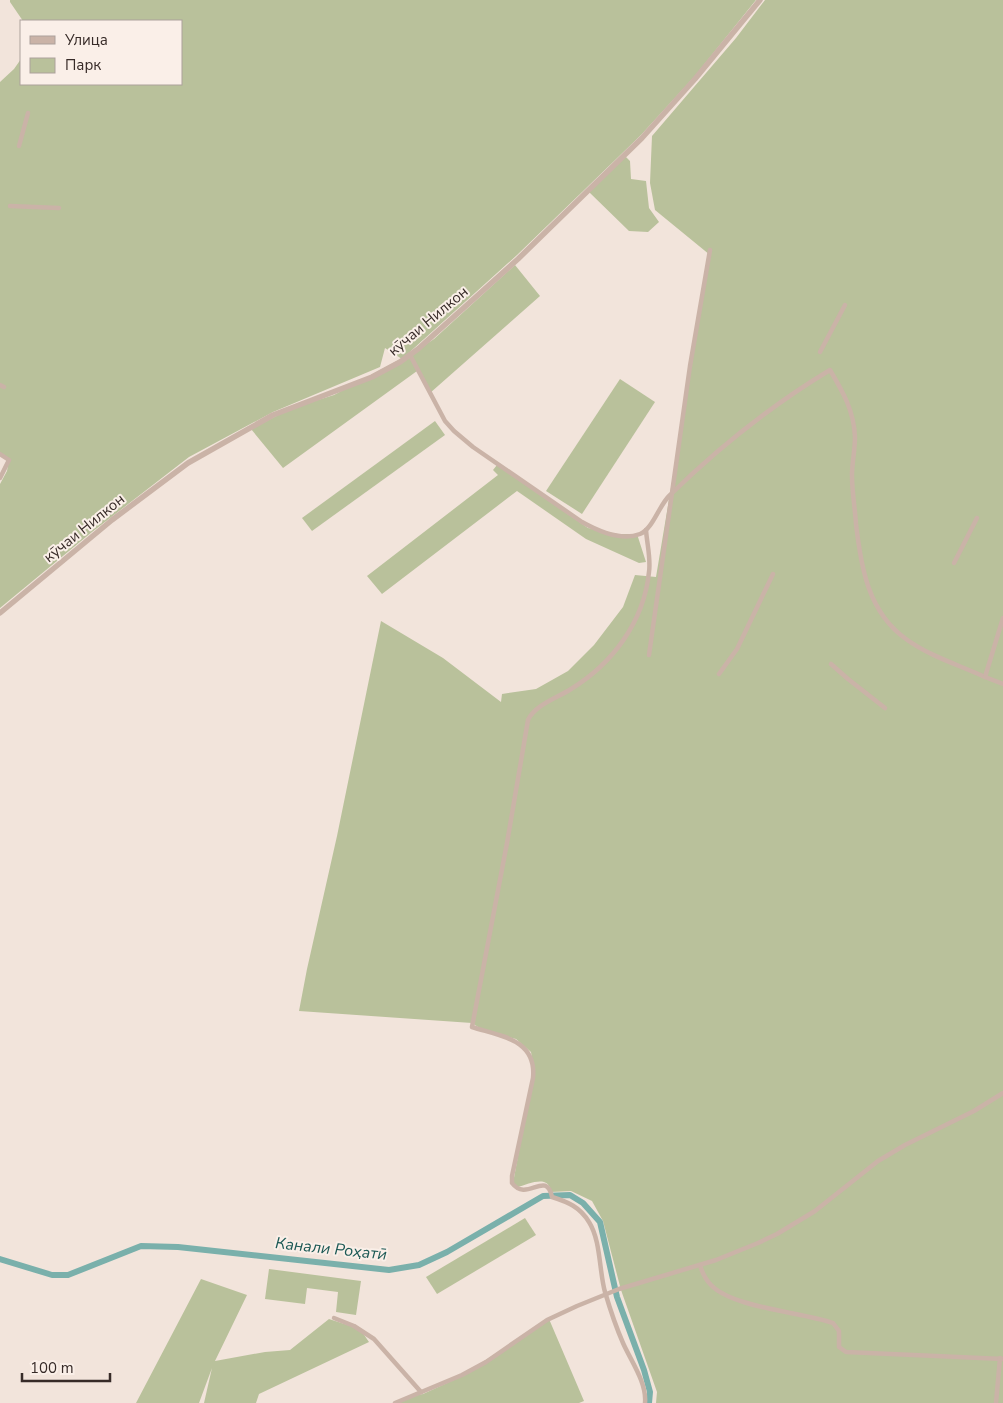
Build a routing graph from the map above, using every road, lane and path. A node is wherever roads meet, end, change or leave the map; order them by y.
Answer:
1 (760, 0) edge
2 (28, 113) dead end
3 (19, 146) dead end
4 (10, 206) dead end
5 (59, 208) dead end
6 (710, 250) dead end
7 (845, 305) dead end
8 (820, 352) dead end
9 (410, 355) junction
10 (0, 454) edge
11 (0, 478) edge
12 (672, 493) junction
13 (977, 518) dead end
14 (646, 530) junction
15 (954, 563) dead end
16 (773, 574) dead end
17 (0, 613) edge
18 (1003, 618) edge
19 (649, 655) dead end
20 (831, 664) dead end
21 (719, 674) dead end
22 (985, 677) junction
23 (1003, 684) edge
24 (885, 708) dead end
25 (1003, 1093) edge
26 (700, 1265) junction
27 (607, 1293) junction
28 (334, 1318) dead end
29 (1001, 1359) edge
30 (421, 1392) junction
31 (395, 1403) edge
32 (646, 1403) edge
33 (996, 1403) edge

1 - 9 street, кӯчаи Нилкон
2 - 3 street
4 - 5 street
6 - 12 street
7 - 8 street
9 - 14 street
9 - 17 street, кӯчаи Нилкон
10 - 11 street
12 - 14 street
12 - 19 street
12 - 22 street
13 - 15 street
14 - 27 street
16 - 21 street
18 - 22 street
20 - 24 street
22 - 23 street
25 - 26 street
26 - 27 street
26 - 29 street
27 - 30 street
27 - 32 street
28 - 30 street
29 - 33 street
30 - 31 street

